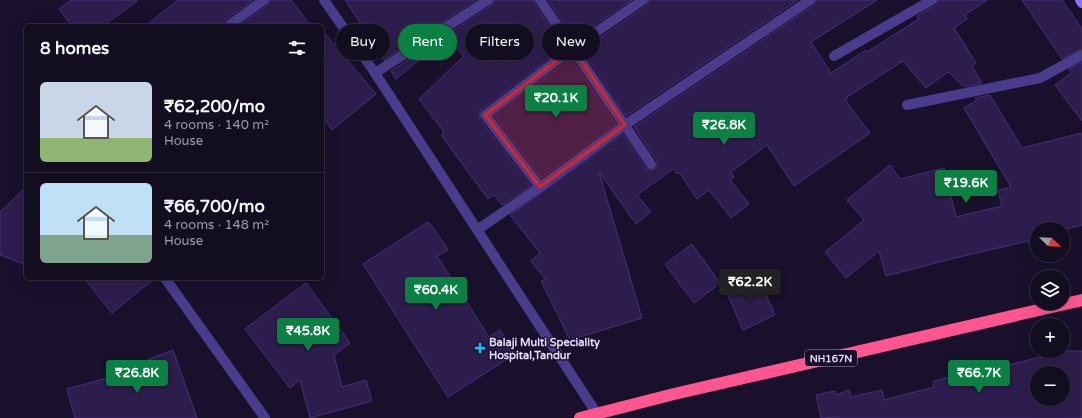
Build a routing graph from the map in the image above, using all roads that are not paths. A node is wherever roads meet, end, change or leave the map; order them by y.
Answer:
1 (264, 0) edge
2 (324, 0) edge
3 (488, 0) edge
4 (540, 0) edge
5 (643, 0) edge
6 (810, 0) edge
7 (932, 0) edge
8 (1080, 0) edge
9 (1082, 3) edge
10 (231, 24) edge
11 (556, 24) edge
12 (600, 29) edge
13 (1082, 55) edge
14 (834, 56) dead end
15 (557, 60) edge
16 (581, 60) edge
17 (375, 73) junction
18 (907, 104) dead end
19 (625, 125) junction
20 (651, 164) dead end
21 (540, 187) junction
22 (477, 230) junction
23 (166, 280) edge
24 (1082, 300) edge
25 (597, 414) junction
26 (265, 418) edge
27 (580, 418) edge

1 - 10 street
2 - 17 street
3 - 17 street
4 - 11 street
5 - 12 street
6 - 19 street
7 - 14 street
8 - 9 street
13 - 18 street
15 - 21 street
16 - 19 street
17 - 22 street
19 - 20 street
19 - 21 street
21 - 22 street
22 - 25 street
23 - 26 street
24 - 25 highway, NH167N
25 - 27 highway, NH167N

